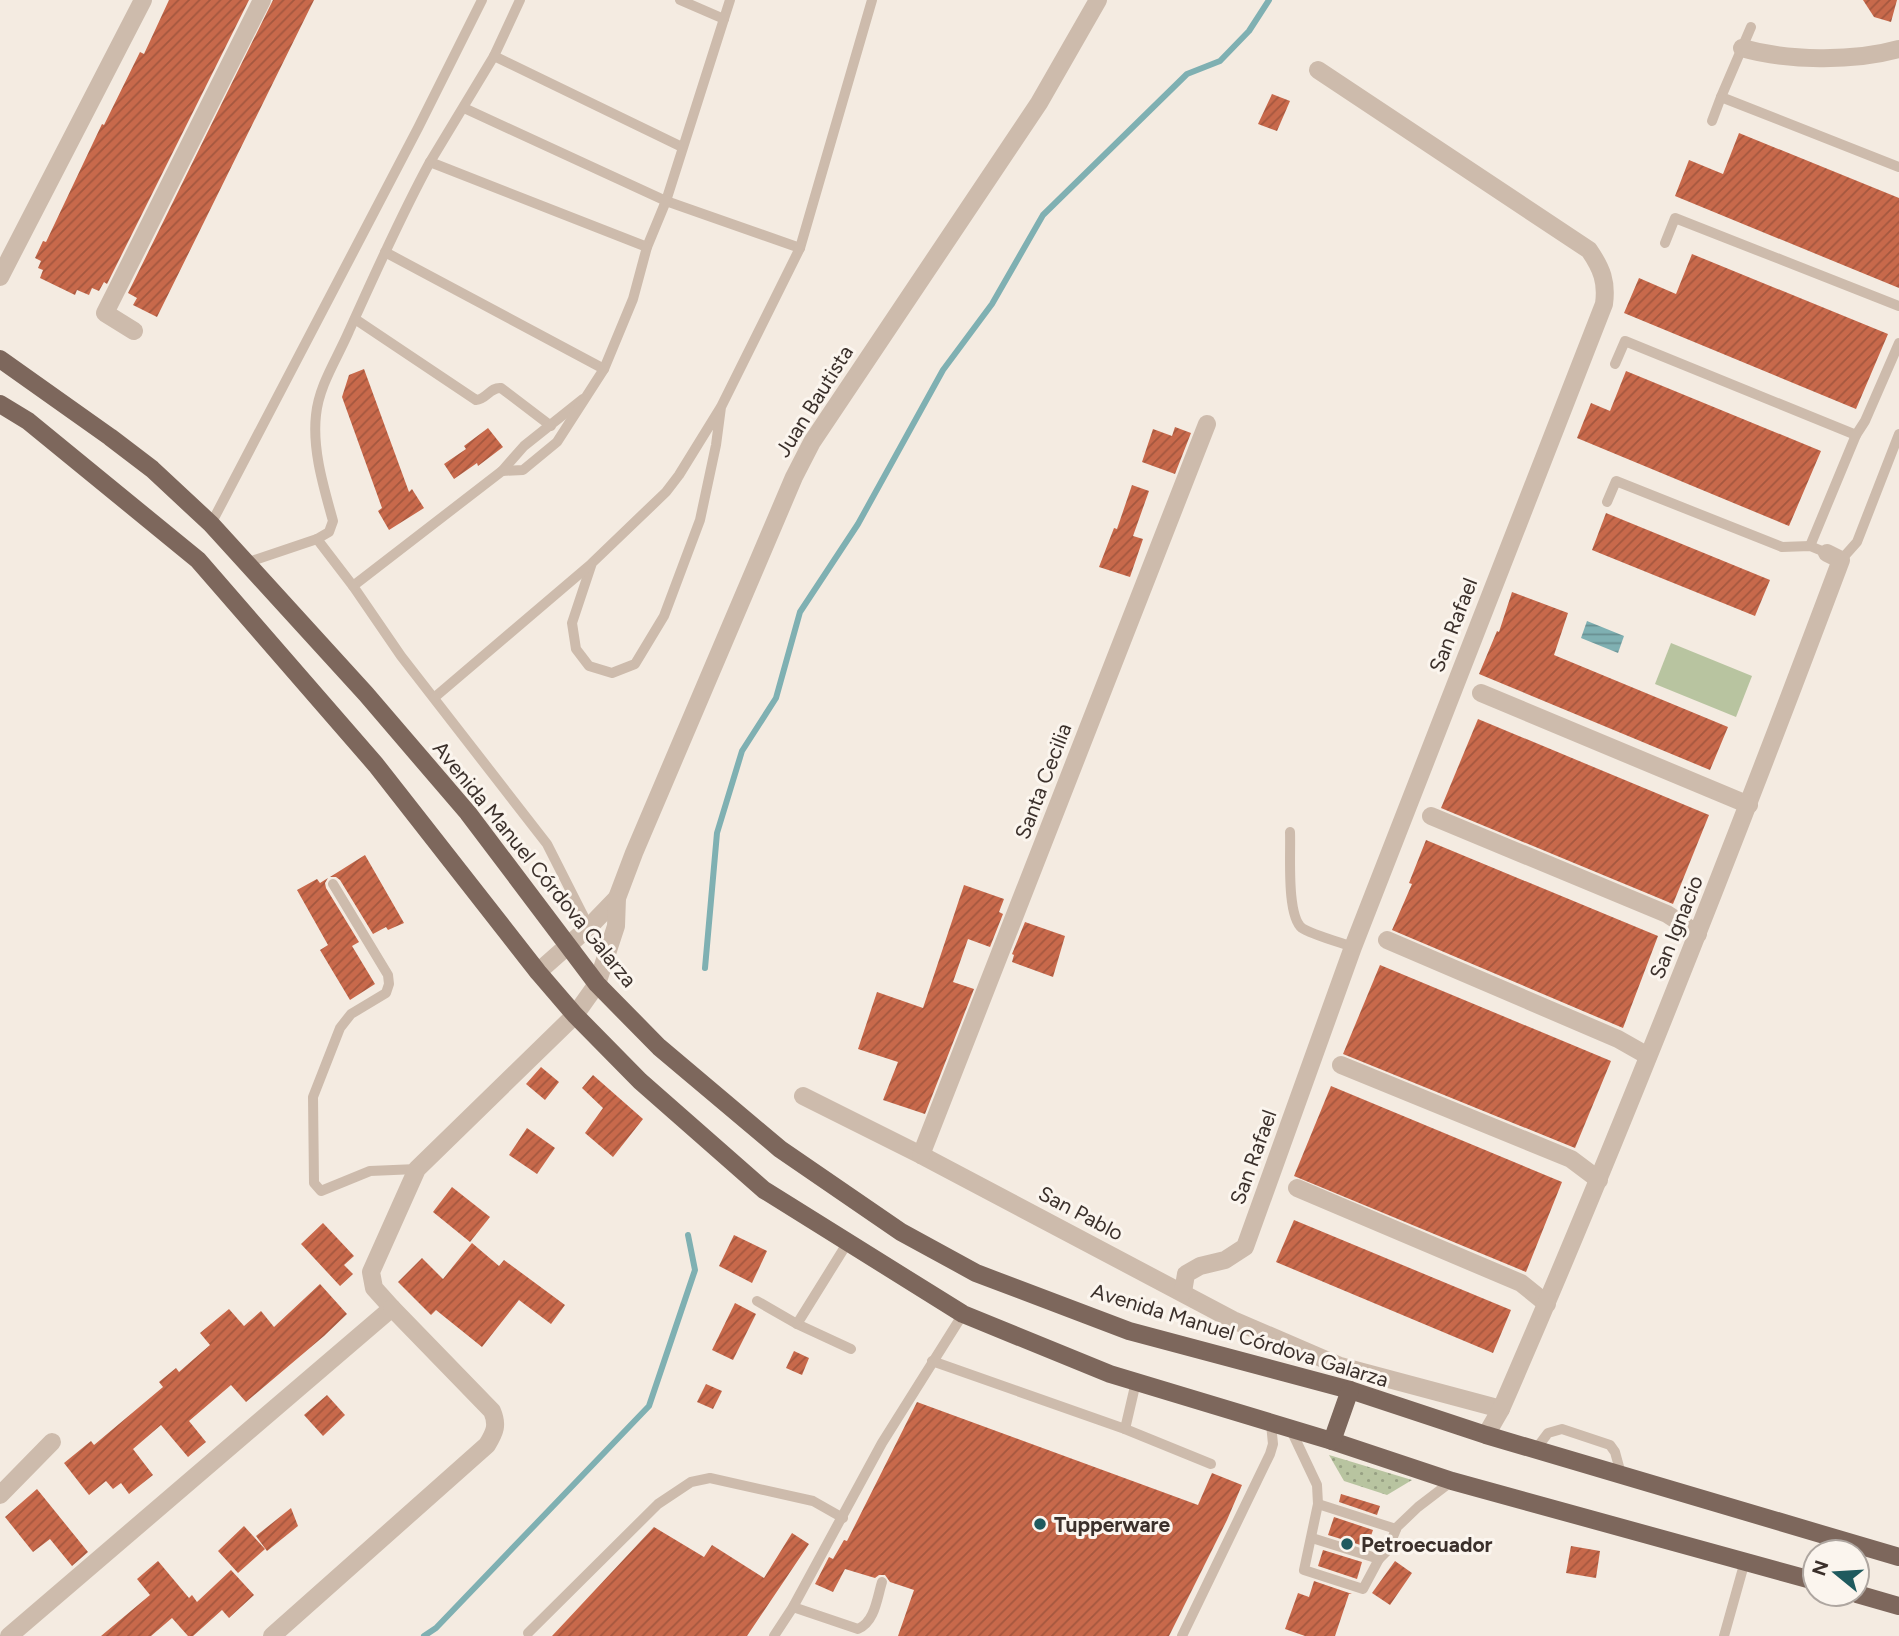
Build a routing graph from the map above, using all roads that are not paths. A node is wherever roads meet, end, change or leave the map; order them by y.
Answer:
1 (143, 0) edge
2 (262, 0) edge
3 (482, 0) edge
4 (520, 0) edge
5 (680, 0) edge
6 (730, 0) edge
7 (872, 0) edge
8 (1098, 0) edge
9 (724, 19) junction
10 (1751, 27) dead end
11 (1742, 48) junction
12 (1899, 49) edge
13 (494, 56) junction
14 (1318, 70) dead end
15 (1721, 97) junction
16 (464, 108) junction
17 (1712, 121) dead end
18 (682, 147) junction
19 (430, 162) junction
20 (1899, 167) edge
21 (666, 201) junction
22 (1665, 243) dead end
23 (647, 247) junction
24 (800, 248) junction
25 (385, 252) junction
26 (0, 277) edge
27 (1899, 306) edge
28 (355, 319) junction
29 (134, 331) dead end
30 (1899, 343) edge
31 (0, 359) edge
32 (1615, 364) dead end
33 (604, 369) junction
34 (583, 399) junction
35 (0, 404) edge
36 (721, 407) junction
37 (1206, 424) dead end
38 (551, 426) junction
39 (1899, 434) edge
40 (1856, 435) junction
41 (502, 471) junction
42 (1607, 502) dead end
43 (211, 524) junction
44 (317, 540) junction
45 (1810, 546) junction
46 (1834, 556) junction
47 (246, 563) junction
48 (592, 563) junction
49 (353, 586) junction
50 (1481, 693) dead end
51 (435, 697) junction
52 (1749, 805) junction
53 (1431, 816) dead end
54 (1290, 832) dead end
55 (333, 884) dead end
56 (617, 898) junction
57 (589, 927) junction
58 (1698, 934) junction
59 (1387, 940) dead end
60 (568, 945) junction
61 (1353, 947) junction
62 (538, 972) junction
63 (597, 984) junction
64 (575, 1014) junction
65 (1648, 1056) junction
66 (1340, 1065) dead end
67 (803, 1096) dead end
68 (921, 1155) junction
69 (417, 1169) junction
70 (1599, 1180) junction
71 (1297, 1188) dead end
72 (848, 1242) junction
73 (1183, 1292) junction
74 (757, 1301) dead end
75 (1547, 1304) junction
76 (392, 1308) junction
77 (963, 1314) junction
78 (797, 1324) junction
79 (851, 1349) dead end
80 (932, 1361) junction
81 (1340, 1366) junction
82 (1136, 1382) junction
83 (1350, 1390) junction
84 (1501, 1409) junction
85 (1271, 1424) junction
86 (1125, 1429) junction
87 (1291, 1430) junction
88 (1486, 1435) junction
89 (1332, 1441) junction
90 (52, 1442) dead end
91 (1536, 1450) junction
92 (1211, 1464) dead end
93 (1620, 1474) junction
94 (1452, 1480) junction
95 (0, 1494) edge
96 (1318, 1504) junction
97 (843, 1518) junction
98 (1396, 1529) junction
99 (1312, 1538) junction
100 (1899, 1557) edge
101 (1379, 1559) junction
102 (1745, 1561) junction
103 (1801, 1577) edge
104 (882, 1582) dead end
105 (1871, 1598) edge
106 (793, 1606) junction
107 (1899, 1606) edge
108 (528, 1633) dead end
109 (9, 1636) edge
110 (272, 1636) edge
111 (774, 1636) edge
112 (1182, 1636) edge
113 (1724, 1636) edge

1 - 26 street
2 - 29 street
3 - 43 lane
4 - 13 lane
5 - 9 lane
6 - 9 lane
7 - 24 lane
8 - 56 street, Juan Bautista
9 - 18 lane
10 - 11 lane
11 - 12 street
11 - 15 lane
13 - 16 lane
13 - 18 lane
14 - 61 street, San Rafael
15 - 17 lane
15 - 20 lane
16 - 19 lane
16 - 21 lane
18 - 21 lane
19 - 23 lane
19 - 25 lane
21 - 23 lane
21 - 24 lane
22 - 27 lane
23 - 33 lane
24 - 36 lane
25 - 28 lane
25 - 33 lane
28 - 38 lane
28 - 44 lane
30 - 40 lane
31 - 43 main road, Avenida Manuel Córdova Galarza
32 - 40 lane
33 - 34 lane
34 - 38 lane
34 - 41 lane
35 - 62 main road
36 - 48 lane
36 - 48 lane
37 - 68 street, Santa Cecilia
38 - 41 lane
39 - 46 lane, San Ignacio
40 - 45 lane
41 - 49 lane
42 - 45 lane
43 - 47 main road, Avenida Manuel Córdova Galarza
44 - 47 lane
44 - 49 lane
45 - 46 lane
46 - 52 street, San Ignacio
47 - 60 main road, Avenida Manuel Córdova Galarza
48 - 51 lane
49 - 51 lane
50 - 52 street
51 - 57 lane
52 - 58 street, San Ignacio
53 - 58 street
54 - 61 lane
55 - 69 lane
56 - 57 street, Juan Bautista
56 - 63 street, Juan Bautista
57 - 60 street, Juan Bautista
58 - 65 street, San Ignacio
59 - 65 street
60 - 62 street, Juan Bautista
60 - 63 main road, Avenida Manuel Córdova Galarza
61 - 73 street, San Rafael
62 - 64 main road
63 - 64 street, Juan Bautista
63 - 83 main road, Avenida Manuel Córdova Galarza
64 - 69 street, Juan Bautista
64 - 72 main road
65 - 70 street, San Ignacio
66 - 70 street
67 - 68 street, San Pablo
68 - 73 street, San Pablo
69 - 76 street
70 - 75 street, San Ignacio
71 - 75 street
72 - 77 main road
72 - 78 lane
73 - 81 street, San Pablo
74 - 78 lane
75 - 84 street, San Ignacio
76 - 109 street
76 - 110 street
77 - 80 lane
77 - 82 main road
78 - 79 lane
80 - 86 lane
80 - 97 lane
81 - 83 street
81 - 84 street, San Pablo
82 - 85 main road
82 - 86 lane
83 - 88 main road, Avenida Manuel Córdova Galarza
83 - 89 main road
84 - 88 street, San Ignacio
85 - 87 main road
85 - 112 lane
86 - 92 lane
87 - 89 main road
87 - 96 lane
88 - 91 main road, Avenida Manuel Córdova Galarza
89 - 94 main road
90 - 95 street
91 - 93 main road, Avenida Manuel Córdova Galarza
91 - 93 lane
93 - 100 main road, Avenida Manuel Córdova Galarza
94 - 98 lane
94 - 102 main road
96 - 98 lane
96 - 99 lane
97 - 106 lane
97 - 108 lane
98 - 101 lane
99 - 101 lane
99 - 101 lane
102 - 103 main road
102 - 113 lane
104 - 106 lane
105 - 107 main road
106 - 111 lane

